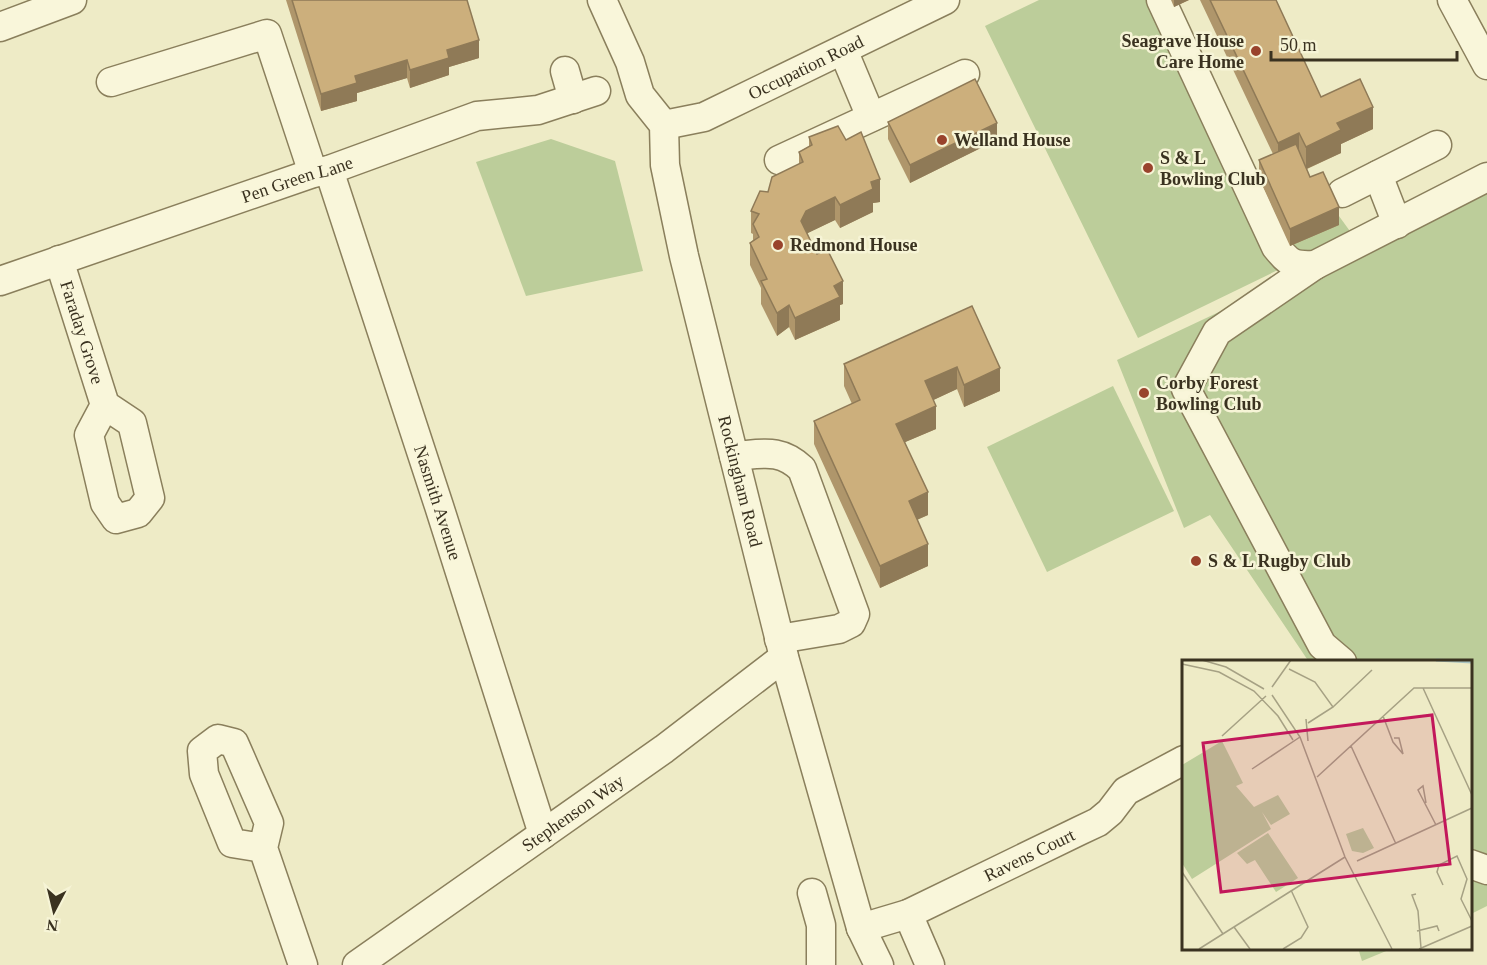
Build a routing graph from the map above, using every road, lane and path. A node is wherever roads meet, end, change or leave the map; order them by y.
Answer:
1 (72, 0) edge
2 (602, 0) edge
3 (945, 0) edge
4 (1161, 0) edge
5 (1452, 0) edge
6 (0, 27) edge
7 (843, 50) junction
8 (1487, 65) edge
9 (565, 71) dead end
10 (965, 74) dead end
11 (111, 82) dead end
12 (871, 117) junction
13 (664, 124) junction
14 (1437, 145) dead end
15 (779, 160) dead end
16 (321, 172) junction
17 (1378, 175) junction
18 (1487, 177) edge
19 (1342, 193) dead end
20 (1397, 224) junction
21 (59, 260) junction
22 (1315, 266) junction
23 (0, 281) edge
24 (105, 405) dead end
25 (734, 456) junction
26 (782, 648) junction
27 (1340, 660) edge
28 (1182, 761) edge
29 (543, 834) junction
30 (263, 848) dead end
31 (1472, 865) edge
32 (1487, 870) edge
33 (812, 893) dead end
34 (908, 914) junction
35 (861, 928) junction
36 (303, 965) edge
37 (357, 965) edge
38 (821, 965) edge
39 (879, 965) edge
40 (930, 965) edge

1 - 6 street
2 - 13 street
3 - 7 street, Occupation Road
4 - 22 street
5 - 8 street
7 - 12 street
7 - 13 street, Occupation Road
9 - 16 street, Pen Green Lane
10 - 12 street
11 - 16 street, Nasmith Avenue
12 - 15 street
13 - 25 street, Rockingham Road
14 - 17 street
16 - 21 street, Pen Green Lane
16 - 29 street, Nasmith Avenue
17 - 19 street
17 - 20 street
18 - 20 street
20 - 22 street
21 - 23 street, Pen Green Lane
21 - 24 street, Faraday Grove
22 - 27 street
25 - 26 street, Rockingham Road
25 - 26 street
26 - 29 street, Stephenson Way
26 - 35 street, Rockingham Road
28 - 34 street, Ravens Court
29 - 37 street, Stephenson Way
30 - 36 street
31 - 32 street
33 - 38 street
34 - 35 street, Ravens Court
34 - 40 street
35 - 39 street, Rockingham Road

